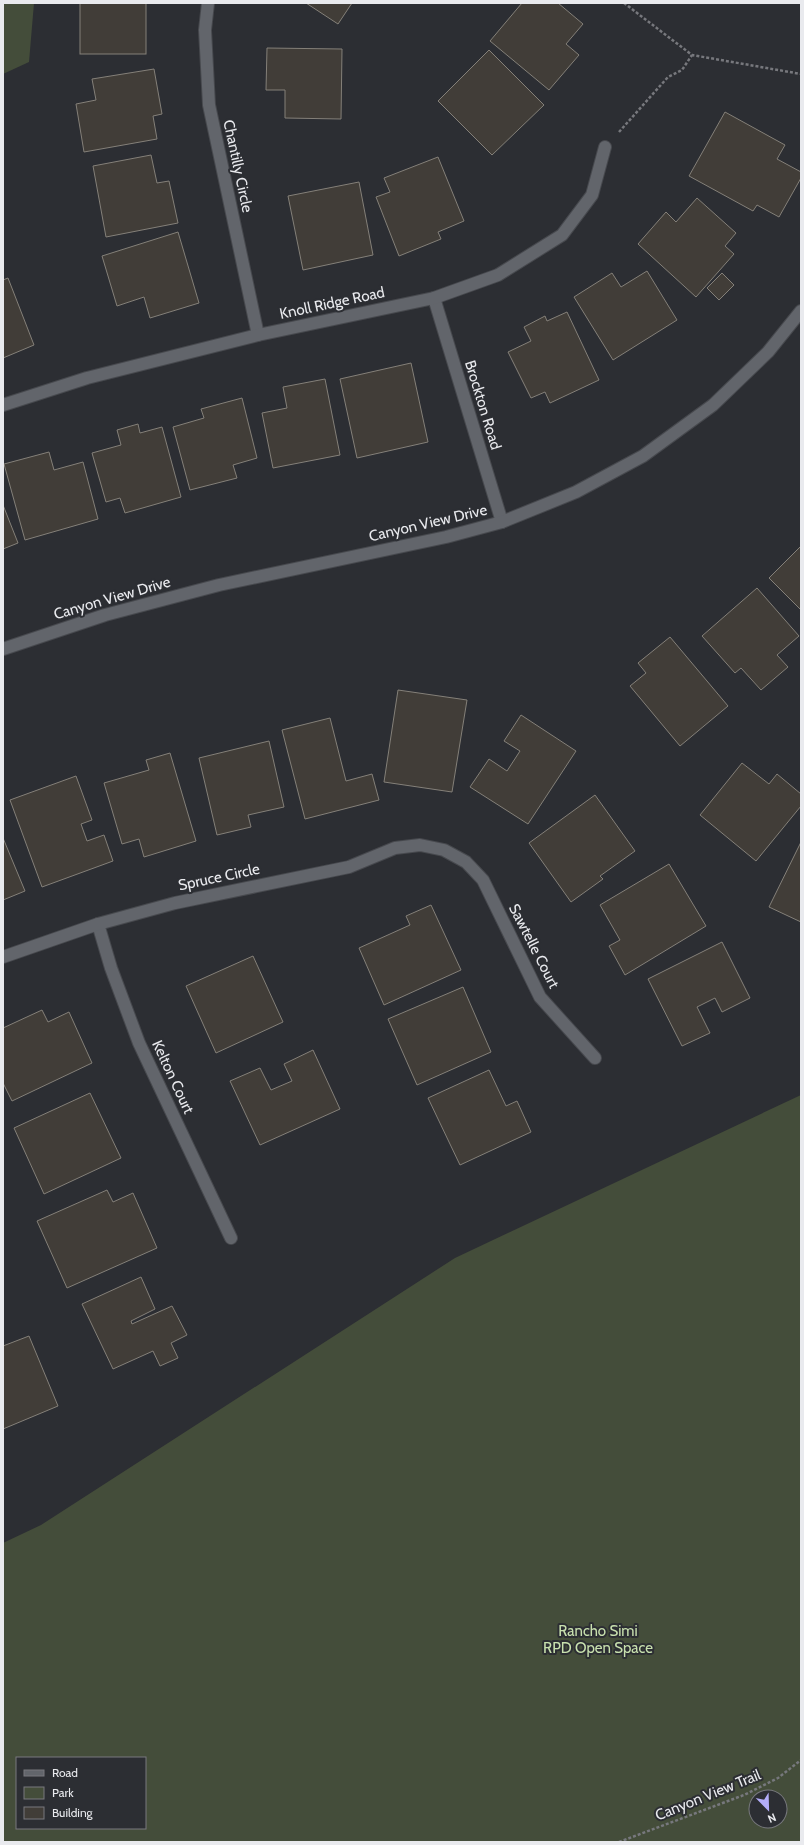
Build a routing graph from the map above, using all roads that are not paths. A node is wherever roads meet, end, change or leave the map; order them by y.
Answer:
1 (208, 3) edge
2 (605, 147) road end
3 (434, 298) junction
4 (801, 312) edge
5 (258, 335) junction
6 (3, 405) edge
7 (502, 522) junction
8 (3, 649) edge
9 (444, 850) joint
10 (98, 924) junction
11 (3, 957) edge
12 (595, 1058) dead end
13 (231, 1238) dead end

1 - 5 street, Chantilly Circle
2 - 3 street, Knoll Ridge Road
3 - 5 street, Knoll Ridge Road
3 - 7 street, Brockton Road
4 - 7 street, Canyon View Drive
5 - 6 street, Knoll Ridge Road
7 - 8 street, Canyon View Drive
9 - 10 street, Spruce Circle
9 - 12 street, Sawtelle Court
10 - 11 street, Spruce Circle
10 - 13 street, Kelton Court

